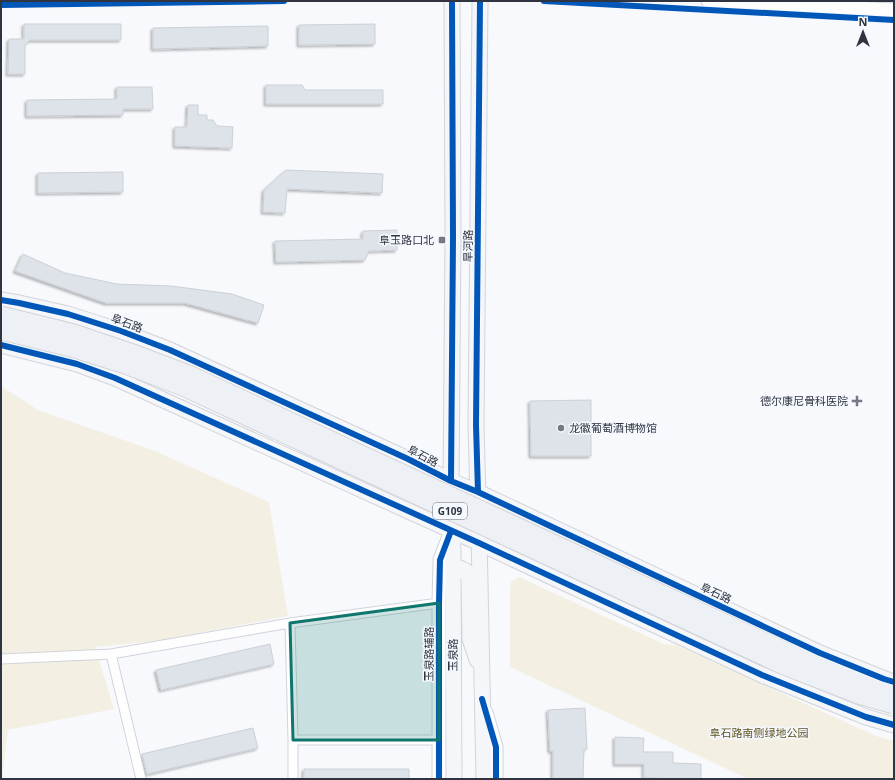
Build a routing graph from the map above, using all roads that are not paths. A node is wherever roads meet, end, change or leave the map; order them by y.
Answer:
1 (452, 1) edge
2 (480, 1) edge
3 (708, 1) edge
4 (894, 10) edge
5 (1, 300) edge
6 (1, 316) edge
7 (1, 331) edge
8 (1, 345) edge
9 (451, 488) junction
10 (478, 492) junction
11 (451, 531) junction
12 (480, 543) junction
13 (453, 572) junction
14 (439, 603) junction
15 (290, 623) junction
16 (111, 654) junction
17 (1, 659) edge
18 (481, 673) junction
19 (894, 682) edge
20 (894, 690) edge
21 (482, 699) junction
22 (894, 706) edge
23 (894, 725) edge
24 (293, 740) junction
25 (439, 740) junction
26 (141, 779) edge
27 (293, 779) edge
28 (439, 779) edge
29 (454, 779) edge
30 (484, 779) edge
31 (496, 779) edge

1 - 9 main road, 旱河路
2 - 10 main road, 旱河路
3 - 4 street
5 - 9 main road, 阜石路
6 - 9 highway, 阜石路 / G109, bridge
7 - 22 highway, G109, bridge
8 - 11 main road
9 - 10 main road, 阜石路
9 - 11 main road, 旱河路
9 - 20 highway, 阜石路 / G109, bridge
10 - 12 main road, 旱河路
10 - 19 main road, 阜石路
11 - 12 main road
11 - 13 main road, 玉泉路
11 - 14 street, 玉泉路辅路
12 - 18 main road
12 - 23 main road
13 - 18 main road
13 - 29 main road, 玉泉路
14 - 15 street
14 - 25 street, 玉泉路辅路
15 - 16 street
15 - 24 street
16 - 17 street
16 - 26 street
18 - 21 main road
21 - 30 main road
21 - 31 street
24 - 25 street
24 - 27 street
25 - 28 street, 玉泉路辅路
25 - 29 street

